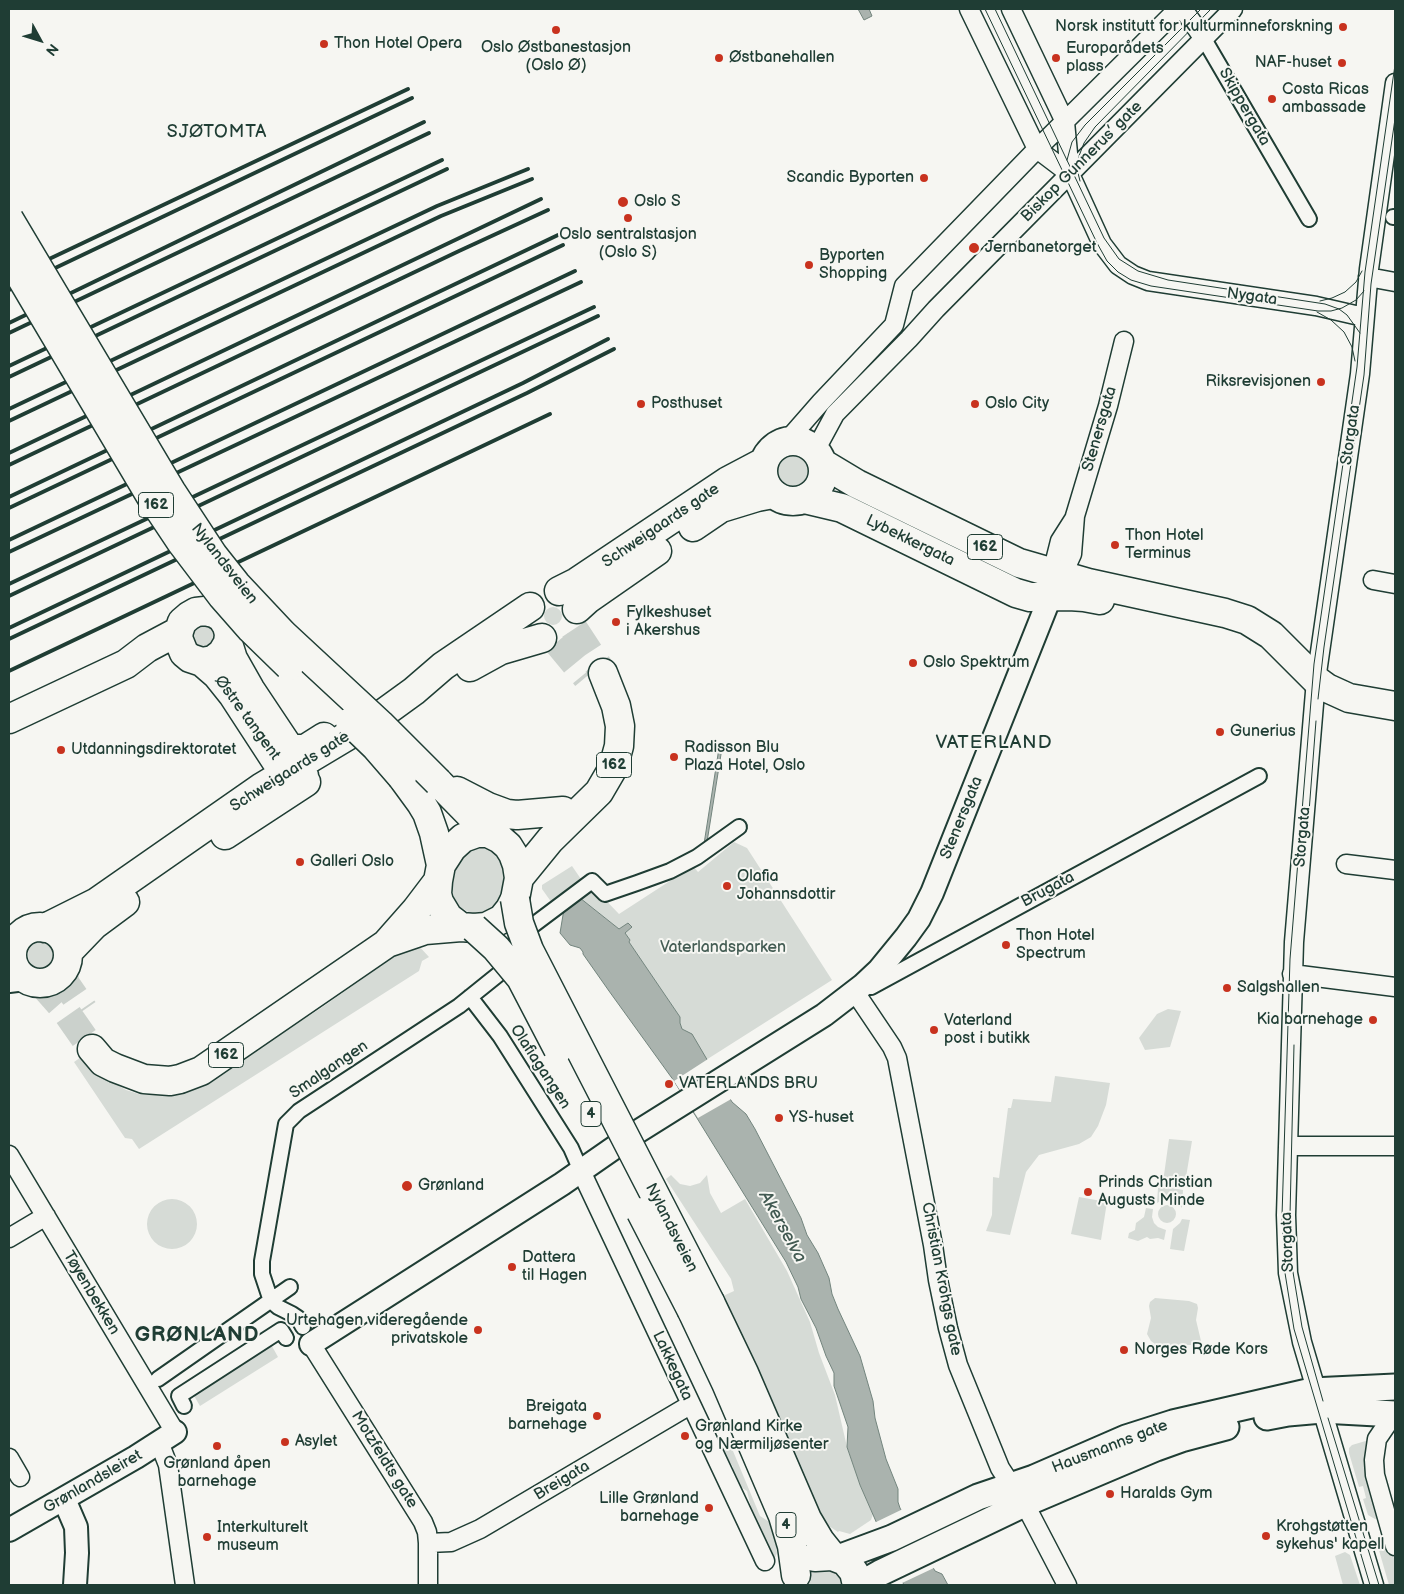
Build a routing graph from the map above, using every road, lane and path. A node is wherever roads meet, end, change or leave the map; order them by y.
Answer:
1 (968, 9) edge
2 (1011, 9) edge
3 (1178, 9) edge
4 (1182, 9) edge
5 (1233, 9) edge
6 (1204, 38) junction
7 (1395, 82) edge
8 (1065, 122) junction
9 (1038, 149) junction
10 (1070, 174) junction
11 (1301, 214) dead end
12 (9, 219) edge
13 (9, 257) edge
14 (1368, 277) junction
15 (1395, 282) edge
16 (1364, 317) junction
17 (1124, 342) dead end
18 (786, 442) junction
19 (818, 457) junction
20 (764, 462) junction
21 (774, 494) junction
22 (804, 499) junction
23 (1373, 580) dead end
24 (1055, 582) junction
25 (1395, 584) edge
26 (561, 627) junction
27 (179, 631) junction
28 (228, 644) junction
29 (196, 660) junction
30 (126, 664) junction
31 (443, 666) junction
32 (1316, 680) junction
33 (602, 684) tunnel mouth
34 (1395, 706) edge
35 (9, 719) edge
36 (283, 766) junction
37 (322, 771) junction
38 (1259, 776) dead end
39 (438, 782) junction
40 (593, 799) junction
41 (562, 811) junction
42 (739, 827) dead end
43 (494, 836) junction
44 (1346, 864) dead end
45 (1395, 870) edge
46 (439, 873) junction
47 (517, 888) junction
48 (468, 927) junction
49 (45, 928) junction
50 (386, 944) junction
51 (67, 949) junction
52 (11, 952) edge
53 (1292, 974) junction
54 (17, 980) edge
55 (1395, 987) edge
56 (856, 993) junction
57 (464, 1001) junction
58 (99, 1044) tunnel mouth
59 (1288, 1146) junction
60 (1395, 1146) edge
61 (9, 1155) edge
62 (581, 1170) junction
63 (46, 1216) junction
64 (9, 1238) edge
65 (290, 1287) dead end
66 (271, 1302) junction
67 (701, 1307) junction
68 (307, 1335) junction
69 (286, 1338) dead end
70 (158, 1379) dead end
71 (1395, 1387) edge
72 (1319, 1400) junction
73 (690, 1405) junction
74 (184, 1406) dead end
75 (1395, 1414) edge
76 (167, 1437) junction
77 (9, 1458) edge
78 (20, 1476) dead end
79 (1017, 1495) junction
80 (64, 1499) junction
81 (9, 1530) edge
82 (428, 1543) junction
83 (1395, 1546) edge
84 (835, 1557) junction
85 (765, 1562) dead end
86 (795, 1580) edge
87 (865, 1581) edge
88 (75, 1585) edge
89 (185, 1585) edge
90 (428, 1585) edge
91 (1067, 1585) edge
92 (1374, 1585) edge

1 - 9 street
2 - 8 street
3 - 8 street
4 - 6 street, Skippergata
5 - 6 street, Biskop Gunnerus’ gate
6 - 10 street, Biskop Gunnerus’ gate
6 - 11 street, Skippergata
7 - 14 street, Storgata
8 - 9 street
8 - 10 street
9 - 10 street
9 - 18 street
10 - 16 street, Nygata
10 - 19 street, Biskop Gunnerus’ gate
12 - 39 main road, Nylandsveien / 162, bridge
13 - 46 main road, Nylandsveien / 162, bridge
14 - 15 street
14 - 16 street, Storgata
16 - 32 street, Storgata
17 - 24 street, Stenersgata
18 - 19 main road, 162
18 - 20 main road, 162
19 - 22 main road
19 - 24 main road, Lybekkergata / 162
20 - 21 main road
20 - 26 main road, Schweigaards gate / 162
21 - 22 main road, 162
21 - 26 main road, Schweigaards gate / 162
22 - 24 main road, Lybekkergata / 162
23 - 25 street
24 - 32 main road, Lybekkergata / 162
24 - 56 street, Stenersgata
26 - 31 main road, Schweigaards gate / 162
26 - 37 main road, Schweigaards gate / 162
27 - 28 main road, 162
27 - 29 main road
27 - 30 main road, 162
28 - 29 main road, 162
28 - 31 main road, Østre tangent / 162
29 - 30 main road, 162
29 - 36 main road, Østre tangent
30 - 35 main road, 162
31 - 36 main road, Schweigaards gate / 162
32 - 34 main road, 162
32 - 53 street, Storgata
33 - 40 main road, 162
36 - 37 main road, Østre tangent / 162
36 - 49 main road, Schweigaards gate / 162
37 - 51 main road, Schweigaards gate / 162
38 - 56 street, Brugata
39 - 41 main road, 162
39 - 43 main road, Nylandsveien / 162
40 - 41 main road, 162
40 - 47 main road, 162
41 - 43 main road, 162
42 - 57 street, Smalgangen
43 - 46 main road, 162
43 - 47 main road, Nylandsveien / 162
44 - 45 street
46 - 48 main road, Nylandsveien / 162
46 - 50 main road, 162
47 - 48 main road, 162
47 - 67 main road, Nylandsveien / 4, bridge
48 - 50 main road, 162
48 - 67 main road, Nylandsveien / 4, bridge
49 - 51 main road
49 - 52 main road, 162
50 - 58 main road, 162
51 - 54 main road, 162
52 - 54 main road, 162
53 - 55 street
53 - 59 street, Storgata
56 - 62 street, Brugata
56 - 79 street, Christian Krohgs gate
57 - 62 street, Olafiagangen
57 - 66 street, Smalgangen
59 - 60 street
59 - 72 street, Storgata
61 - 63 street, Tøyenbekken
62 - 68 street
62 - 73 street, Lakkegata
63 - 64 street
63 - 76 street, Tøyenbekken
65 - 66 street
66 - 68 street
66 - 70 street
67 - 84 main road, Nylandsveien / 4
67 - 86 main road, Nylandsveien / 4
68 - 82 street, Motzfeldts gate
69 - 74 street
71 - 72 main road, Hausmanns gate
72 - 75 main road, Hausmanns gate
72 - 79 main road, Hausmanns gate
72 - 92 street, Storgata
73 - 82 street, Breigata
73 - 85 street, Lakkegata
75 - 83 street
76 - 80 street, Grønlandsleiret
76 - 89 street, Tøyenbekken
77 - 78 street
79 - 84 main road, Hausmanns gate
79 - 87 main road, Hausmanns gate
79 - 91 street, Christian Krohgs gate
80 - 81 street, Grønlandsleiret
80 - 88 street
82 - 90 street, Motzfeldts gate
84 - 86 main road, Nylandsveien
84 - 87 main road, Nylandsveien

